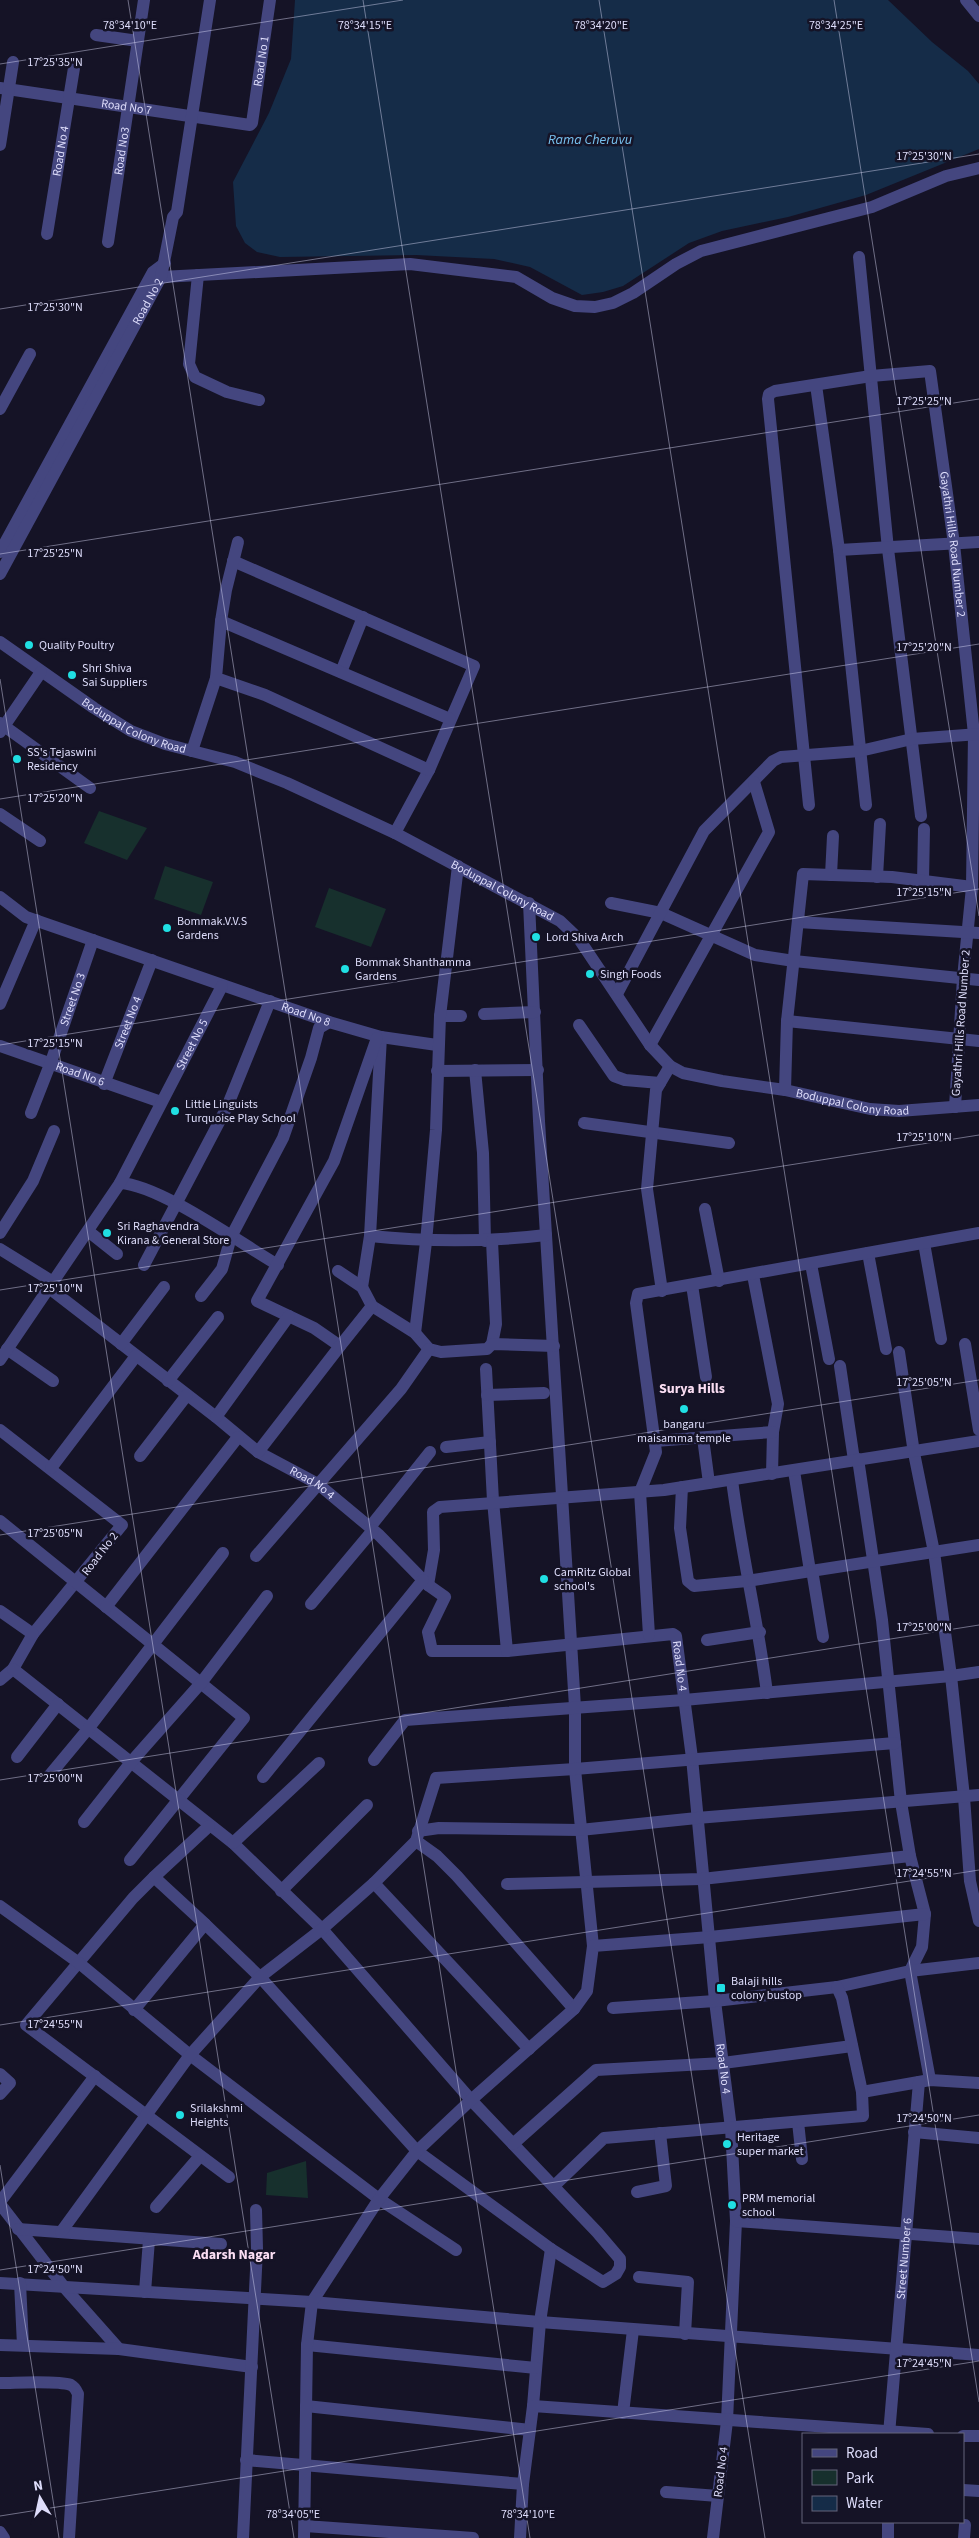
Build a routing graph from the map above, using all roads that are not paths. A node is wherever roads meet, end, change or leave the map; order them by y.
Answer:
1 (144, 0) edge
2 (203, 0) edge
3 (210, 0) edge
4 (270, 0) edge
5 (966, 0) edge
6 (979, 16) edge
7 (96, 35) dead end
8 (138, 41) junction
9 (13, 62) dead end
10 (74, 68) dead end
11 (4, 89) edge
12 (69, 98) junction
13 (129, 107) junction
14 (189, 116) junction
15 (252, 123) joint
16 (0, 145) edge
17 (979, 168) edge
18 (47, 234) dead end
19 (108, 242) dead end
20 (859, 257) dead end
21 (165, 263) junction
22 (198, 275) junction
23 (161, 277) junction
24 (30, 354) dead end
25 (871, 376) junction
26 (816, 385) junction
27 (259, 400) dead end
28 (0, 409) edge
29 (10, 533) edge
30 (238, 542) dead end
31 (979, 542) edge
32 (954, 544) junction
33 (888, 549) junction
34 (840, 550) junction
35 (0, 552) edge
36 (233, 561) junction
37 (0, 574) edge
38 (363, 617) junction
39 (222, 621) junction
40 (0, 642) edge
41 (41, 672) junction
42 (341, 672) junction
43 (216, 678) junction
44 (450, 719) junction
45 (1, 727) edge
46 (976, 734) edge
47 (912, 739) junction
48 (192, 751) junction
49 (860, 751) junction
50 (805, 756) junction
51 (429, 770) junction
52 (754, 782) junction
53 (90, 788) dead end
54 (809, 805) dead end
55 (866, 805) dead end
56 (0, 814) edge
57 (880, 824) dead end
58 (395, 833) junction
59 (833, 836) dead end
60 (40, 841) dead end
61 (458, 866) junction
62 (831, 875) junction
63 (877, 877) junction
64 (923, 881) junction
65 (972, 887) junction
66 (0, 897) edge
67 (529, 903) junction
68 (611, 903) dead end
69 (661, 912) junction
70 (36, 920) junction
71 (798, 922) junction
72 (973, 932) edge
73 (712, 935) junction
74 (93, 940) junction
75 (152, 960) junction
76 (794, 961) junction
77 (963, 978) junction
78 (979, 980) edge
79 (222, 986) junction
80 (617, 994) junction
81 (270, 1001) junction
82 (0, 1004) edge
83 (535, 1012) junction
84 (484, 1014) dead end
85 (440, 1016) junction
86 (460, 1016) dead end
87 (787, 1021) junction
88 (329, 1022) junction
89 (580, 1025) dead end
90 (380, 1037) junction
91 (960, 1039) junction
92 (979, 1041) edge
93 (437, 1045) junction
94 (650, 1045) junction
95 (0, 1046) edge
96 (51, 1062) junction
97 (670, 1066) junction
98 (475, 1070) junction
99 (538, 1070) junction
100 (437, 1071) junction
101 (660, 1083) junction
102 (104, 1084) junction
103 (785, 1090) junction
104 (160, 1102) junction
105 (979, 1105) edge
106 (955, 1107) junction
107 (30, 1113) dead end
108 (584, 1123) dead end
109 (54, 1131) dead end
110 (651, 1131) junction
111 (729, 1143) dead end
112 (120, 1183) junction
113 (178, 1204) junction
114 (705, 1209) dead end
115 (88, 1231) junction
116 (0, 1233) edge
117 (979, 1233) edge
118 (546, 1235) junction
119 (370, 1236) junction
120 (231, 1237) junction
121 (488, 1241) junction
122 (426, 1242) junction
123 (924, 1243) junction
124 (0, 1249) edge
125 (868, 1253) junction
126 (117, 1254) dead end
127 (811, 1264) junction
128 (144, 1265) dead end
129 (278, 1265) junction
130 (338, 1271) dead end
131 (753, 1275) junction
132 (718, 1281) junction
133 (692, 1285) junction
134 (164, 1287) dead end
135 (362, 1287) junction
136 (49, 1288) junction
137 (662, 1290) junction
138 (200, 1296) dead end
139 (372, 1306) junction
140 (289, 1316) junction
141 (218, 1317) dead end
142 (415, 1333) junction
143 (942, 1339) dead end
144 (120, 1344) junction
145 (492, 1344) junction
146 (965, 1344) dead end
147 (340, 1346) junction
148 (554, 1346) junction
149 (429, 1349) junction
150 (886, 1349) dead end
151 (900, 1352) dead end
152 (4, 1355) edge
153 (136, 1356) junction
154 (486, 1369) dead end
155 (706, 1377) dead end
156 (54, 1381) dead end
157 (168, 1381) junction
158 (544, 1392) dead end
159 (186, 1395) junction
160 (487, 1395) junction
161 (216, 1417) junction
162 (0, 1430) edge
163 (979, 1430) edge
164 (773, 1432) junction
165 (238, 1436) junction
166 (703, 1438) junction
167 (655, 1441) junction
168 (979, 1441) edge
169 (490, 1442) junction
170 (446, 1447) dead end
171 (258, 1452) junction
172 (430, 1452) dead end
173 (914, 1453) junction
174 (140, 1456) dead end
175 (856, 1460) junction
176 (51, 1468) junction
177 (794, 1471) junction
178 (772, 1474) junction
179 (732, 1480) junction
180 (709, 1483) junction
181 (318, 1484) junction
182 (682, 1487) junction
183 (640, 1492) junction
184 (562, 1499) junction
185 (493, 1501) junction
186 (0, 1521) edge
187 (372, 1528) junction
188 (979, 1544) edge
189 (934, 1552) junction
190 (223, 1553) dead end
191 (256, 1556) dead end
192 (872, 1561) junction
193 (811, 1570) junction
194 (747, 1581) junction
195 (426, 1582) junction
196 (77, 1583) junction
197 (268, 1596) dead end
198 (311, 1604) dead end
199 (106, 1607) junction
200 (0, 1611) edge
201 (760, 1632) junction
202 (33, 1634) junction
203 (649, 1635) junction
204 (823, 1637) dead end
205 (707, 1640) dead end
206 (154, 1645) junction
207 (571, 1645) junction
208 (507, 1651) junction
209 (13, 1669) junction
210 (979, 1672) edge
211 (951, 1676) junction
212 (0, 1680) edge
213 (890, 1680) junction
214 (201, 1684) junction
215 (767, 1693) junction
216 (684, 1700) junction
217 (58, 1704) junction
218 (575, 1706) junction
219 (88, 1729) junction
220 (895, 1742) junction
221 (17, 1758) dead end
222 (692, 1758) junction
223 (374, 1760) dead end
224 (132, 1761) junction
225 (319, 1763) dead end
226 (575, 1769) junction
227 (263, 1777) dead end
228 (48, 1778) dead end
229 (979, 1795) edge
230 (964, 1797) junction
231 (179, 1800) junction
232 (901, 1802) junction
233 (367, 1805) dead end
234 (697, 1818) junction
235 (84, 1822) dead end
236 (209, 1826) junction
237 (580, 1830) junction
238 (417, 1836) junction
239 (233, 1843) junction
240 (910, 1856) junction
241 (130, 1860) dead end
242 (154, 1877) junction
243 (702, 1879) junction
244 (586, 1882) junction
245 (374, 1883) junction
246 (507, 1884) dead end
247 (281, 1891) junction
248 (0, 1906) edge
249 (925, 1914) junction
250 (979, 1921) edge
251 (205, 1924) junction
252 (322, 1929) junction
253 (710, 1937) junction
254 (593, 1946) junction
255 (79, 1963) junction
256 (979, 1963) edge
257 (910, 1972) junction
258 (260, 1977) junction
259 (836, 1987) junction
260 (715, 2001) junction
261 (613, 2008) dead end
262 (134, 2010) junction
263 (574, 2010) junction
264 (852, 2046) junction
265 (529, 2049) junction
266 (190, 2055) junction
267 (723, 2063) junction
268 (0, 2074) edge
269 (95, 2076) junction
270 (924, 2081) junction
271 (979, 2083) edge
272 (862, 2092) junction
273 (0, 2094) edge
274 (471, 2100) junction
275 (146, 2115) junction
276 (798, 2122) junction
277 (731, 2128) junction
278 (914, 2132) junction
279 (660, 2133) junction
280 (979, 2138) edge
281 (513, 2144) junction
282 (417, 2150) junction
283 (200, 2156) junction
284 (802, 2159) dead end
285 (229, 2177) dead end
286 (554, 2186) junction
287 (637, 2192) dead end
288 (1, 2198) edge
289 (379, 2199) junction
290 (156, 2207) dead end
291 (256, 2210) dead end
292 (736, 2221) junction
293 (18, 2229) junction
294 (61, 2232) junction
295 (906, 2233) junction
296 (979, 2239) edge
297 (149, 2240) junction
298 (221, 2244) dead end
299 (551, 2249) junction
300 (456, 2250) dead end
301 (639, 2277) dead end
302 (0, 2283) edge
303 (20, 2283) junction
304 (64, 2286) junction
305 (145, 2292) junction
306 (255, 2299) junction
307 (312, 2302) junction
308 (540, 2322) junction
309 (633, 2330) junction
310 (685, 2334) junction
311 (731, 2338) junction
312 (0, 2345) edge
313 (23, 2345) junction
314 (307, 2345) junction
315 (897, 2348) junction
316 (119, 2349) junction
317 (979, 2355) edge
318 (252, 2367) junction
319 (536, 2368) junction
320 (0, 2383) edge
321 (306, 2406) junction
322 (533, 2406) junction
323 (623, 2413) junction
324 (727, 2420) junction
325 (530, 2430) junction
326 (877, 2433) edge
327 (889, 2433) edge
328 (964, 2436) edge
329 (979, 2436) edge
330 (246, 2460) junction
331 (305, 2464) junction
332 (524, 2484) junction
333 (964, 2490) edge
334 (979, 2491) edge
335 (666, 2492) dead end
336 (718, 2496) junction
337 (888, 2523) edge
338 (0, 2532) edge
339 (304, 2532) edge
340 (4, 2538) edge
341 (69, 2538) edge
342 (243, 2538) edge
343 (473, 2538) edge
344 (520, 2538) edge
345 (713, 2538) edge
346 (888, 2538) edge

1 - 8 street, Road No3
2 - 14 street
3 - 14 street, Road No 2
4 - 15 street, Road No 1
5 - 6 street
7 - 8 street
8 - 13 street, Road No3
9 - 11 street
10 - 12 street, Road No 4
11 - 12 street, Road No 7
11 - 16 street
12 - 13 street, Road No 7
12 - 18 street, Road No 4
13 - 14 street, Road No 7
13 - 19 street, Road No3
14 - 15 street, Road No 7
14 - 21 street, Road No 2
17 - 22 street
20 - 25 street
21 - 23 street, Road No 2
21 - 29 street
22 - 23 street
22 - 27 street
23 - 29 street, Road No 2
24 - 28 street
25 - 26 street
25 - 32 street, Gayathri Hills Road Number 2
25 - 33 street
26 - 34 street
26 - 50 street
29 - 35 street
29 - 37 street, Road No 2
30 - 36 street
31 - 32 street
32 - 33 street
32 - 46 street, Gayathri Hills Road Number 2
33 - 34 street
33 - 47 street
34 - 49 street
36 - 38 street
36 - 39 street
38 - 42 street
38 - 44 street
39 - 42 street
39 - 43 street
40 - 41 street, Boduppal Colony Road
41 - 45 street
41 - 48 street, Boduppal Colony Road
42 - 44 street
43 - 48 street
43 - 51 street
44 - 51 street
45 - 53 street
46 - 47 street
46 - 65 street, Gayathri Hills Road Number 2
47 - 49 street
47 - 64 street
48 - 58 street, Boduppal Colony Road
49 - 50 street
49 - 55 street
50 - 52 street
50 - 54 street
51 - 58 street
52 - 69 street
52 - 73 street
56 - 60 street
57 - 63 street
58 - 61 street, Boduppal Colony Road
59 - 62 street
61 - 67 street, Boduppal Colony Road
61 - 85 street
62 - 63 street
62 - 71 street
63 - 64 street
64 - 65 street
65 - 72 street, Gayathri Hills Road Number 2
66 - 70 street, Road No 8
67 - 80 street, Boduppal Colony Road
67 - 83 street
68 - 69 street
69 - 73 street
69 - 80 street
70 - 74 street, Road No 8
70 - 82 street
71 - 72 street
71 - 76 street
72 - 77 street, Gayathri Hills Road Number 2
73 - 76 street
73 - 94 street
74 - 75 street, Road No 8
74 - 96 street, Street No 3
75 - 79 street, Road No 8
75 - 102 street, Street No 4
76 - 77 street
76 - 87 street
77 - 78 street
77 - 91 street, Gayathri Hills Road Number 2
79 - 81 street, Road No 8
79 - 104 street, Street No 5
80 - 94 street, Boduppal Colony Road
81 - 88 street, Road No 8
81 - 113 street
83 - 84 street
83 - 99 street
85 - 86 street
85 - 93 street
87 - 91 street
87 - 103 street
88 - 90 street, Road No 8
88 - 120 street
89 - 101 street
90 - 93 street, Road No 8
90 - 119 street
90 - 129 street
91 - 92 street
91 - 106 street, Gayathri Hills Road Number 2
93 - 100 street
94 - 97 street, Boduppal Colony Road
95 - 96 street, Road No 6
96 - 102 street, Road No 6
96 - 107 street, Street No 3
97 - 101 street
97 - 103 street, Boduppal Colony Road
98 - 99 street
98 - 100 street
98 - 121 street
99 - 118 street
100 - 122 street
101 - 110 street
102 - 104 street, Road No 6
103 - 106 street, Boduppal Colony Road
104 - 112 street, Street No 5
105 - 106 street, Boduppal Colony Road
108 - 110 street
109 - 116 street
110 - 111 street
110 - 137 street
112 - 113 street
112 - 115 street, Street No 5
113 - 120 street
113 - 128 street
114 - 132 street
115 - 126 street
115 - 136 street, Street No 5
117 - 123 street
118 - 121 street
118 - 148 street
119 - 122 street
119 - 135 street
120 - 129 street
120 - 138 street
121 - 122 street
121 - 145 street
122 - 142 street
123 - 125 street
123 - 143 street
124 - 136 street, Road No 4
125 - 127 street
125 - 150 street
127 - 131 street
127 - 175 street
129 - 140 street
130 - 135 street
131 - 132 street
131 - 164 street
132 - 133 street
133 - 137 street
133 - 155 street
134 - 144 street
135 - 139 street
136 - 144 street, Road No 4
136 - 152 street, Street No 5
137 - 167 street
139 - 142 street
139 - 147 street
140 - 147 street
140 - 161 street
141 - 157 street
142 - 149 street
144 - 153 street, Road No 4
145 - 148 street
145 - 149 street
146 - 163 street
147 - 171 street
148 - 184 street
149 - 181 street
151 - 173 street
152 - 156 street
153 - 157 street, Road No 4
153 - 176 street
154 - 160 street
157 - 159 street, Road No 4
158 - 160 street
159 - 161 street, Road No 4
159 - 174 street
160 - 169 street
161 - 165 street, Road No 4
162 - 176 street, Road No 2
164 - 166 street
164 - 178 street
165 - 171 street, Road No 4
165 - 199 street
166 - 167 street
166 - 180 street
167 - 183 street
168 - 173 street
169 - 170 street
169 - 185 street
171 - 181 street, Road No 4
172 - 187 street
173 - 175 street
173 - 189 street
175 - 177 street
175 - 192 street
176 - 196 street, Road No 2
177 - 178 street
177 - 193 street
178 - 179 street
179 - 180 street
179 - 194 street
180 - 182 street
181 - 187 street, Road No 4
181 - 191 street
182 - 183 street
182 - 194 street
183 - 184 street
183 - 203 street
184 - 185 street
184 - 207 street
185 - 195 street
185 - 208 street
186 - 196 street
187 - 195 street, Road No 4
187 - 198 street
188 - 189 street
189 - 192 street
189 - 211 street
190 - 206 street
192 - 193 street
192 - 213 street
193 - 194 street
193 - 204 street
194 - 201 street
195 - 208 street, Road No 4
195 - 227 street
196 - 199 street
196 - 202 street, Road No 2
197 - 214 street
199 - 206 street
200 - 202 street
201 - 205 street
201 - 215 street
202 - 209 street, Road No 2
203 - 207 street, Road No 4
203 - 216 street, Road No 4
206 - 214 street
206 - 219 street
207 - 208 street, Road No 4
207 - 218 street
209 - 212 street, Road No 2
209 - 217 street
210 - 211 street
211 - 213 street
211 - 230 street
213 - 215 street
213 - 220 street
214 - 224 street
214 - 231 street
215 - 216 street
216 - 218 street
216 - 222 street, Road No 4
217 - 219 street
217 - 221 street
218 - 223 street
218 - 226 street
219 - 224 street
219 - 228 street
220 - 222 street
220 - 232 street
222 - 226 street
222 - 234 street, Road No 4
224 - 231 street
224 - 235 street
225 - 239 street
226 - 237 street
226 - 238 street
229 - 230 street
230 - 232 street
230 - 250 street
231 - 236 street
231 - 241 street
232 - 234 street
232 - 240 street
233 - 247 street
234 - 237 street
234 - 243 street, Road No 4
236 - 239 street
236 - 242 street
237 - 238 street
237 - 244 street
238 - 245 street
238 - 263 street
239 - 247 street
240 - 243 street
240 - 249 street
242 - 251 street
242 - 255 street
243 - 244 street
243 - 253 street, Road No 4
244 - 246 street
244 - 254 street
245 - 252 street
245 - 265 street
247 - 252 street
248 - 255 street
249 - 253 street
249 - 257 street
251 - 258 street
251 - 262 street
252 - 258 street
252 - 274 street
253 - 254 street
253 - 260 street, Road No 4
254 - 263 street
255 - 262 street
255 - 269 street
256 - 257 street
257 - 259 street
257 - 270 street, Street Number 6
258 - 266 street
258 - 282 street
259 - 260 street
259 - 264 street
260 - 261 street
260 - 267 street, Road No 4
262 - 266 street
263 - 265 street
264 - 267 street
264 - 272 street
265 - 274 street
266 - 275 street
266 - 289 street
267 - 277 street, Road No 4
267 - 281 street
268 - 273 street
269 - 275 street
269 - 288 street
270 - 271 street
270 - 272 street
270 - 278 street, Street Number 6
272 - 276 street
274 - 281 street
274 - 282 street
275 - 283 street
275 - 294 street
276 - 277 street
276 - 284 street
277 - 279 street
277 - 292 street, Road No 4
278 - 280 street
278 - 295 street, Street Number 6
279 - 286 street
279 - 287 street
281 - 286 street
282 - 289 street
282 - 299 street
283 - 285 street
283 - 290 street
286 - 299 street
288 - 293 street
289 - 300 street
289 - 307 street
291 - 306 street
292 - 295 street
292 - 311 street, Road No 4
293 - 294 street
293 - 304 street
294 - 297 street
295 - 296 street
295 - 315 street, Street Number 6
297 - 298 street
297 - 305 street
299 - 308 street
301 - 310 street
302 - 303 street
303 - 304 street
303 - 313 street
304 - 305 street
304 - 316 street
305 - 306 street
306 - 307 street
306 - 318 street
307 - 308 street
307 - 314 street
308 - 309 street
308 - 319 street
309 - 310 street
309 - 323 street
310 - 311 street
311 - 315 street
311 - 324 street, Road No 4
312 - 313 street
313 - 316 street
314 - 319 street
314 - 321 street
315 - 317 street
315 - 327 street, Street Number 6
316 - 318 street
318 - 330 street
319 - 322 street
320 - 341 street
321 - 325 street
321 - 331 street
322 - 323 street
322 - 325 street
323 - 324 street
324 - 326 street
324 - 336 street, Road No 4
325 - 332 street
328 - 329 street
330 - 331 street
330 - 342 street
331 - 332 street
331 - 339 street
332 - 344 street
333 - 334 street
335 - 336 street
336 - 345 street, Road No 4
337 - 346 street
338 - 340 street
339 - 343 street

